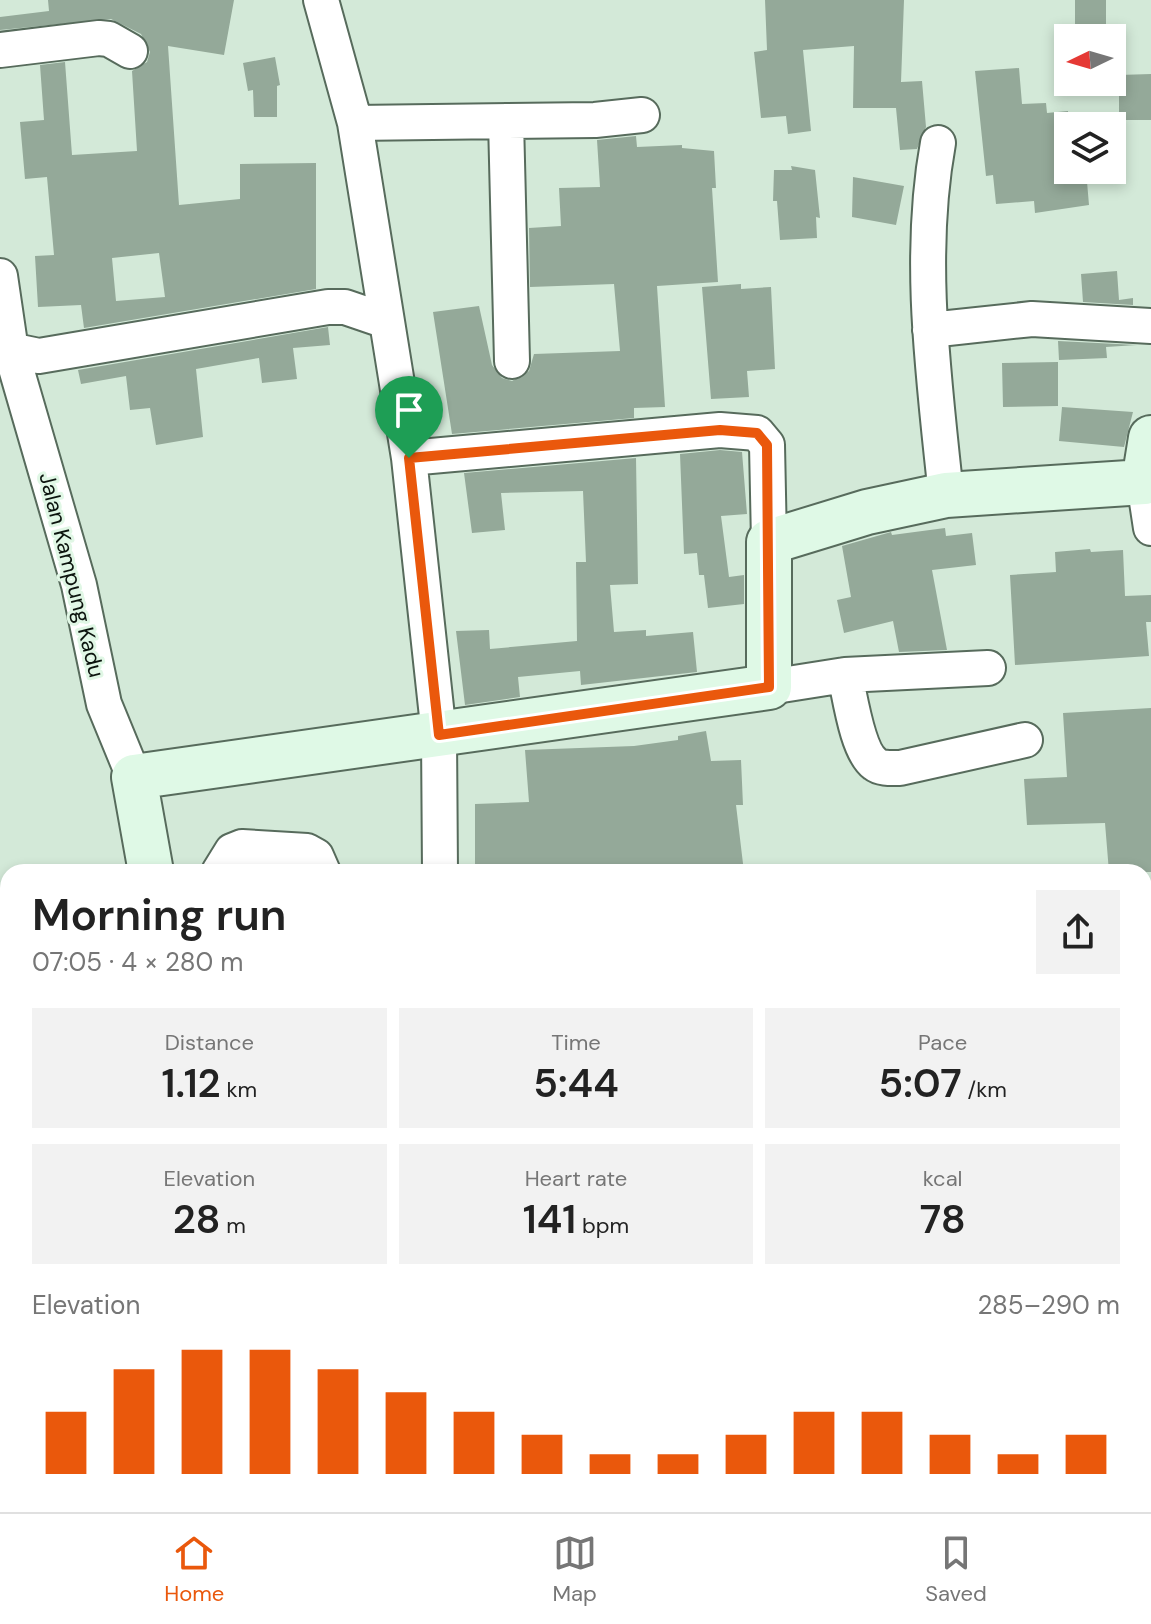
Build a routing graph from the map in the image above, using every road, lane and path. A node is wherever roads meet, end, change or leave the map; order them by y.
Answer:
1 (321, 0) edge
2 (0, 50) edge
3 (130, 51) dead end
4 (642, 115) dead end
5 (506, 121) junction
6 (355, 123) junction
7 (938, 143) dead end
8 (0, 276) edge
9 (386, 321) junction
10 (1151, 326) edge
11 (930, 330) junction
12 (6, 349) edge
13 (512, 361) dead end
14 (1151, 438) edge
15 (409, 458) junction
16 (1144, 482) junction
17 (946, 495) junction
18 (1151, 528) edge
19 (769, 542) junction
20 (988, 668) dead end
21 (845, 675) junction
22 (769, 687) junction
23 (439, 735) junction
24 (1025, 740) dead end
25 (134, 777) junction
26 (150, 864) edge
27 (224, 864) edge
28 (320, 864) edge
29 (440, 864) edge

1 - 6 street
2 - 3 street
4 - 5 street
5 - 6 street
5 - 13 street
6 - 9 street
7 - 11 street
8 - 12 street, Jalan Kampung Kadu
9 - 12 street
9 - 15 street
10 - 11 street
11 - 17 street
12 - 25 street, Jalan Kampung Kadu
14 - 16 street
15 - 19 street
15 - 23 street
16 - 17 street
16 - 18 street
17 - 19 street
19 - 22 street
20 - 21 street
21 - 22 street
21 - 24 street
22 - 23 street
23 - 25 street
23 - 29 street
25 - 26 street, Jalan Kampung Kadu
27 - 28 street

